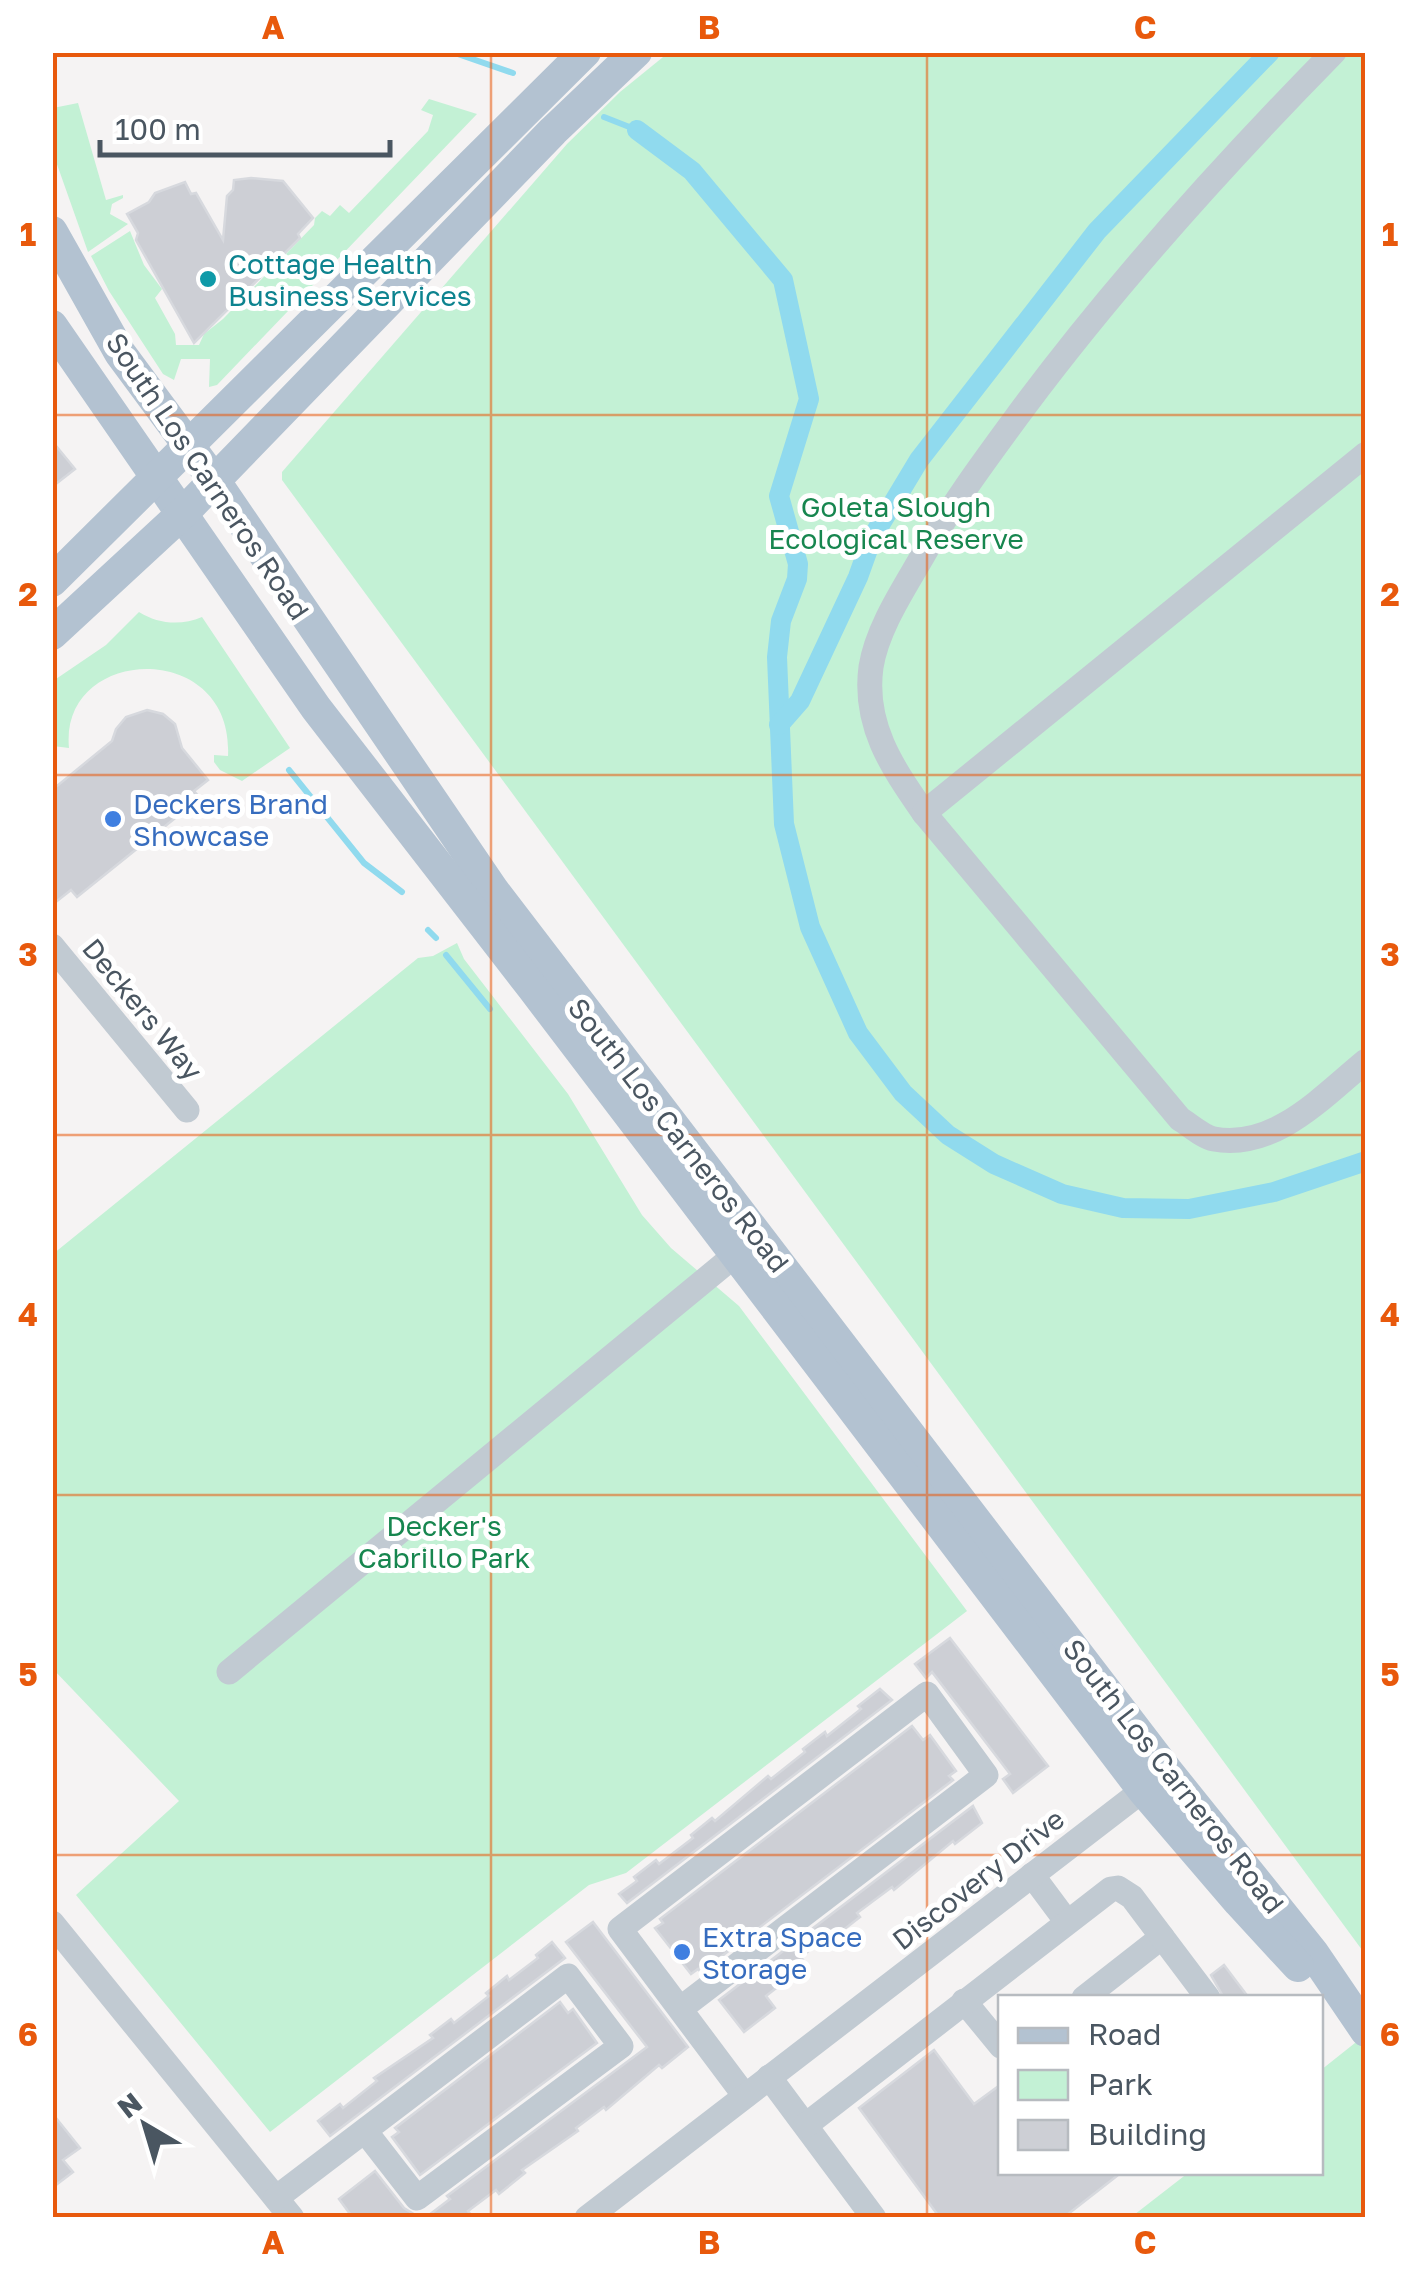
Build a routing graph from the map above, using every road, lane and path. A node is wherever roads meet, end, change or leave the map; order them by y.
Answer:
1 (585, 52) edge
2 (636, 52) edge
3 (1334, 52) edge
4 (52, 232) edge
5 (52, 326) edge
6 (190, 446) junction
7 (1366, 454) edge
8 (159, 478) junction
9 (214, 480) junction
10 (184, 512) junction
11 (52, 581) edge
12 (52, 634) edge
13 (924, 812) junction
14 (52, 946) edge
15 (1366, 1062) edge
16 (187, 1110) dead end
17 (734, 1256) junction
18 (229, 1672) dead end
19 (1155, 1780) junction
20 (1032, 1875) junction
21 (1067, 1922) junction
22 (52, 1923) edge
23 (1162, 1937) junction
24 (1088, 1995) edge
25 (1206, 1995) edge
26 (964, 2001) junction
27 (680, 2010) junction
28 (1356, 2019) edge
29 (998, 2044) edge
30 (769, 2077) junction
31 (745, 2096) junction
32 (806, 2125) junction
33 (365, 2131) junction
34 (284, 2208) edge
35 (586, 2218) edge
36 (874, 2218) edge

1 - 6 main road
2 - 9 main road
3 - 13 street
4 - 6 main road, South Los Carneros Road
5 - 8 main road, South Los Carneros Road
6 - 8 main road
6 - 9 main road, South Los Carneros Road
7 - 13 street
8 - 10 main road, South Los Carneros Road
8 - 11 main road
9 - 10 main road
9 - 19 main road, South Los Carneros Road
10 - 12 main road
10 - 17 main road, South Los Carneros Road
13 - 15 street
14 - 16 street, Deckers Way
17 - 18 street
17 - 19 main road, South Los Carneros Road
19 - 20 street, Discovery Drive
19 - 28 main road, South Los Carneros Road
20 - 21 street
20 - 30 street, Discovery Drive
21 - 23 street
21 - 26 street
22 - 34 street
23 - 24 street
23 - 25 street
26 - 29 street
26 - 32 street
27 - 27 street
27 - 31 street
30 - 31 street, Discovery Drive
30 - 32 street
31 - 35 street, Discovery Drive
32 - 36 street
33 - 33 street
33 - 34 street

